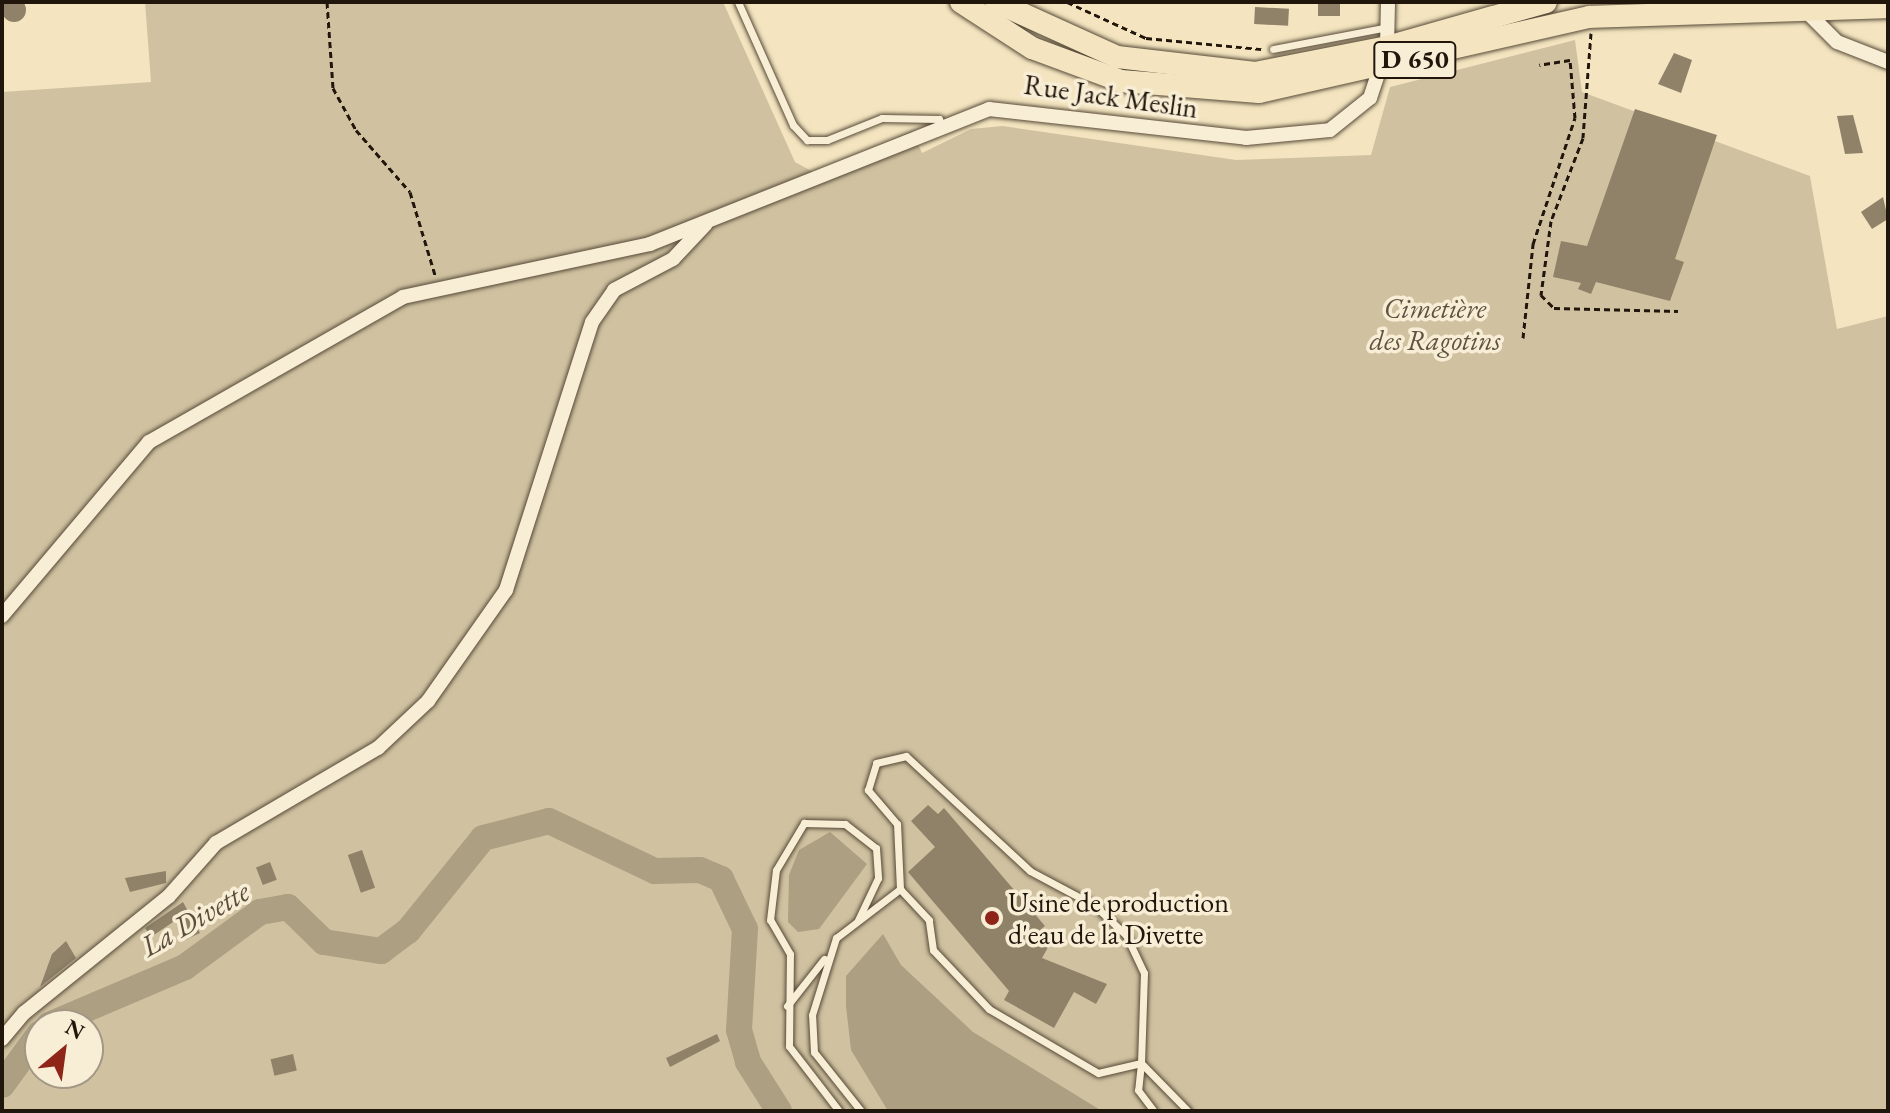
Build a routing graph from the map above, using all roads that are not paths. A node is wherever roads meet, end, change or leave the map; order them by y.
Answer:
1 (738, 2) edge
2 (961, 2) edge
3 (996, 2) edge
4 (1388, 2) edge
5 (1546, 2) edge
6 (1888, 7) edge
7 (1807, 12) junction
8 (1385, 47) junction
9 (1273, 49) road end
10 (1888, 62) edge
11 (942, 126) junction
12 (706, 224) junction
13 (2, 616) edge
14 (900, 889) junction
15 (858, 920) junction
16 (825, 957) junction
17 (787, 1006) junction
18 (2, 1039) edge
19 (1141, 1063) junction
20 (839, 1111) edge
21 (861, 1111) edge
22 (1154, 1111) edge
23 (1188, 1111) edge

1 - 11 lane
2 - 8 main road, D 650
3 - 8 main road, D 650
4 - 8 street, Rue Jack Meslin
5 - 8 main road, D 650
6 - 7 main road, D 650
7 - 8 main road, D 650
7 - 10 street
8 - 9 lane
8 - 11 street, Rue Jack Meslin
11 - 12 street, Rue Jack Meslin
12 - 13 street, Rue Jack Meslin
12 - 18 street
14 - 15 lane
14 - 19 lane
14 - 19 lane
15 - 16 lane
15 - 17 lane
16 - 17 lane
16 - 21 lane
17 - 20 lane
19 - 22 lane
19 - 23 lane

